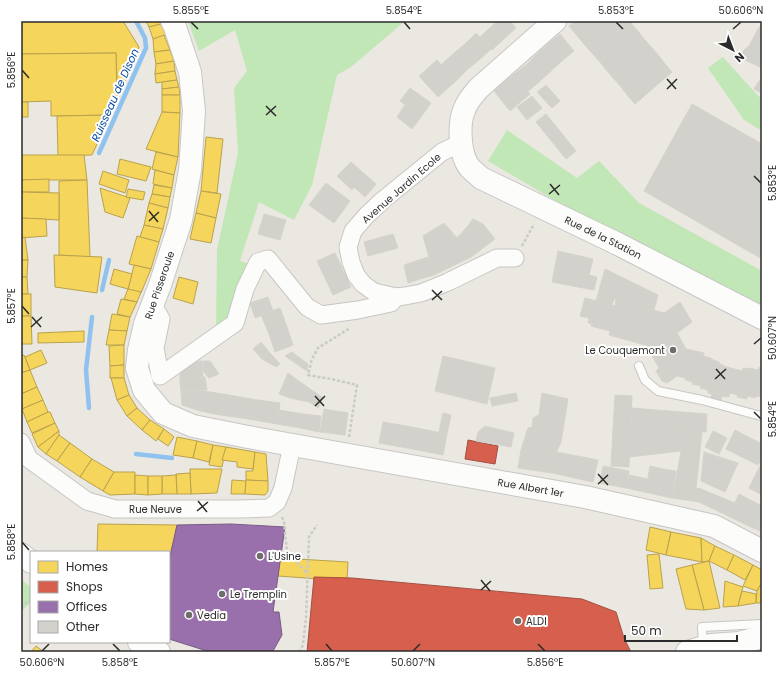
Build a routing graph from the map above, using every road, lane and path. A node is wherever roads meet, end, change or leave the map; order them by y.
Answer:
1 (172, 21) edge
2 (556, 21) edge
3 (461, 143) junction
4 (536, 221) dead end
5 (526, 240) dead end
6 (515, 258) dead end
7 (396, 297) junction
8 (152, 303) junction
9 (762, 318) edge
10 (352, 327) dead end
11 (639, 366) dead end
12 (762, 416) edge
13 (349, 437) dead end
14 (292, 445) junction
15 (22, 448) edge
16 (277, 502) junction
17 (317, 525) dead end
18 (762, 551) edge
19 (21, 554) edge
20 (30, 561) edge
21 (307, 574) junction
22 (30, 601) edge
23 (21, 607) edge
24 (762, 624) edge
25 (762, 637) edge
26 (141, 643) edge
27 (739, 643) junction
28 (762, 648) edge
29 (695, 649) edge
30 (159, 652) edge
31 (299, 652) edge

1 - 8 main road, Rue Pisseroule
2 - 3 main road
3 - 7 street, Avenue Jardin Ecole
3 - 9 main road, Rue de la Station
4 - 5 path
6 - 7 street, Avenue Jardin Ecole
7 - 8 street
8 - 14 main road, Rue Pisseroule
10 - 13 path
11 - 12 lane
14 - 16 street
14 - 18 main road, Rue Albert 1er
15 - 16 street, Rue Neuve
16 - 21 path
17 - 21 path
19 - 20 main road
21 - 31 path
22 - 23 path
24 - 29 lane
25 - 27 main road
26 - 30 main road
27 - 28 main road
27 - 29 main road

